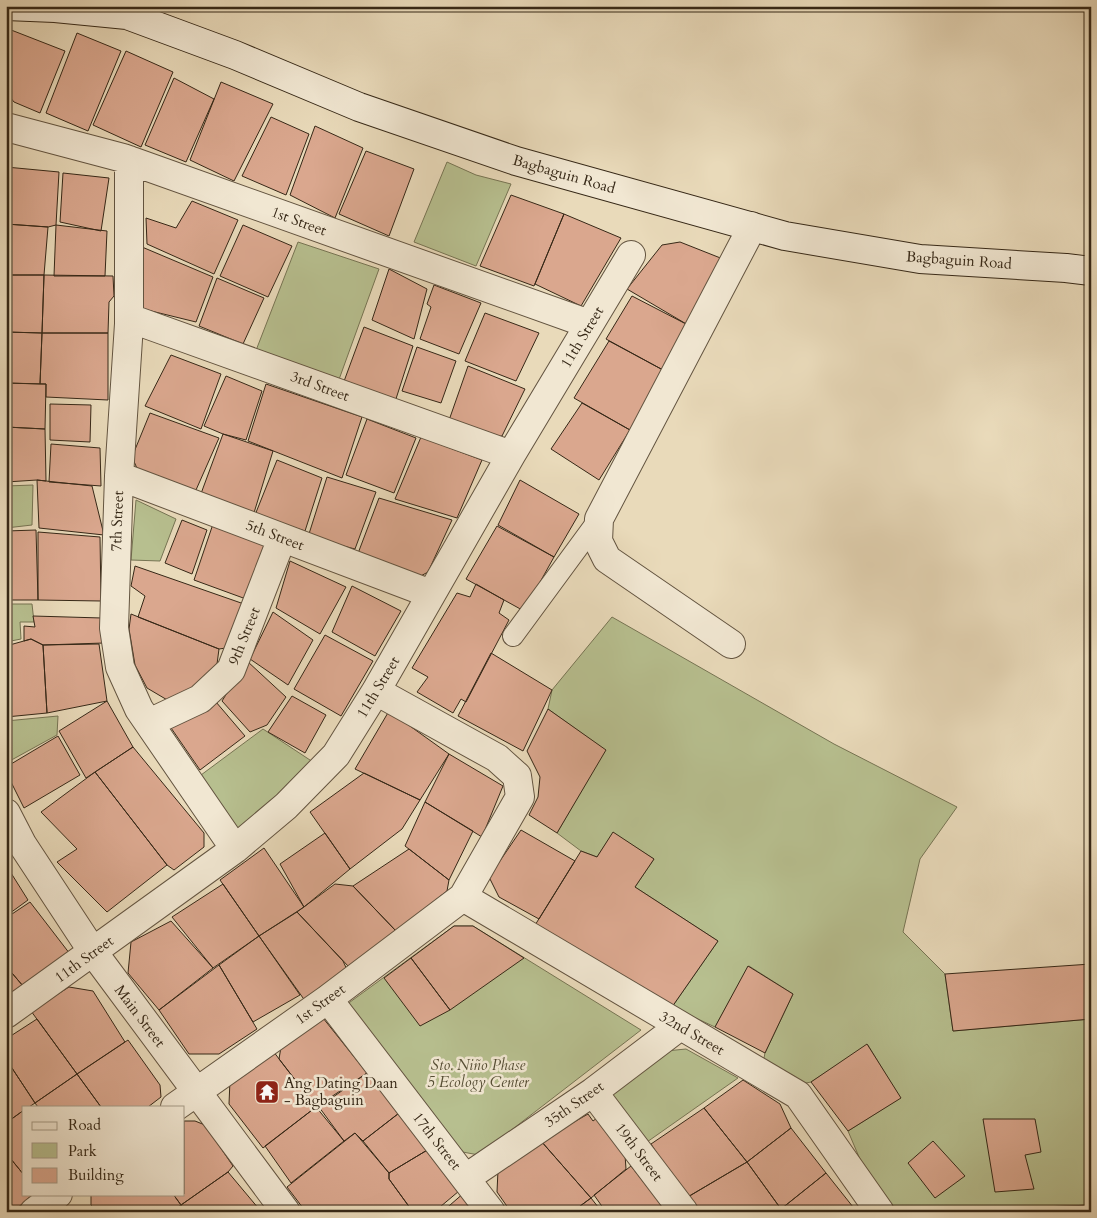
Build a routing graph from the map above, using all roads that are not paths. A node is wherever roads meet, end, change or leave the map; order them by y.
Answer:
1 (6, 6) edge
2 (6, 127) edge
3 (129, 160) junction
4 (751, 226) junction
5 (631, 255) dead end
6 (1091, 271) edge
7 (129, 318) junction
8 (589, 324) junction
9 (511, 455) junction
10 (119, 476) junction
11 (599, 519) junction
12 (282, 538) junction
13 (431, 594) junction
14 (513, 636) dead end
15 (731, 644) dead end
16 (376, 691) junction
17 (149, 723) junction
18 (6, 813) edge
19 (235, 848) junction
20 (463, 897) junction
21 (93, 952) junction
22 (328, 999) junction
23 (6, 1014) edge
24 (680, 1026) junction
25 (196, 1090) junction
26 (593, 1092) junction
27 (176, 1106) edge
28 (466, 1178) junction
29 (55, 1196) edge
30 (60, 1196) edge
31 (34, 1212) edge
32 (72, 1212) edge
33 (286, 1212) edge
34 (491, 1212) edge
35 (684, 1212) edge
36 (880, 1212) edge

1 - 4 street, Bagbaguin Road
2 - 3 street, 1st Street
3 - 7 street, 7th Street
3 - 8 street, 1st Street
4 - 6 street, Bagbaguin Road
4 - 11 street
5 - 8 street, 11th Street
7 - 9 street, 3rd Street
7 - 10 street, 7th Street
8 - 9 street, 11th Street
9 - 13 street, 11th Street
10 - 12 street, 5th Street
10 - 17 street, 7th Street
11 - 14 lane
11 - 15 street
12 - 13 street, 5th Street
12 - 17 street, 9th Street
13 - 16 street, 11th Street
16 - 19 street, 11th Street
16 - 20 street
17 - 19 street, 7th Street
18 - 21 street, Main Street
19 - 21 street, 11th Street
20 - 22 street, 1st Street
20 - 24 street, 32nd Street
21 - 23 street, 11th Street
21 - 25 street, Main Street
22 - 25 street, 1st Street
22 - 28 street, 17th Street
24 - 26 street, 35th Street
24 - 36 street, 32nd Street
25 - 27 street, 1st Street
25 - 33 street, Main Street
26 - 28 street, 35th Street
26 - 35 street, 19th Street
28 - 34 street, 17th Street
29 - 31 street
30 - 32 street

